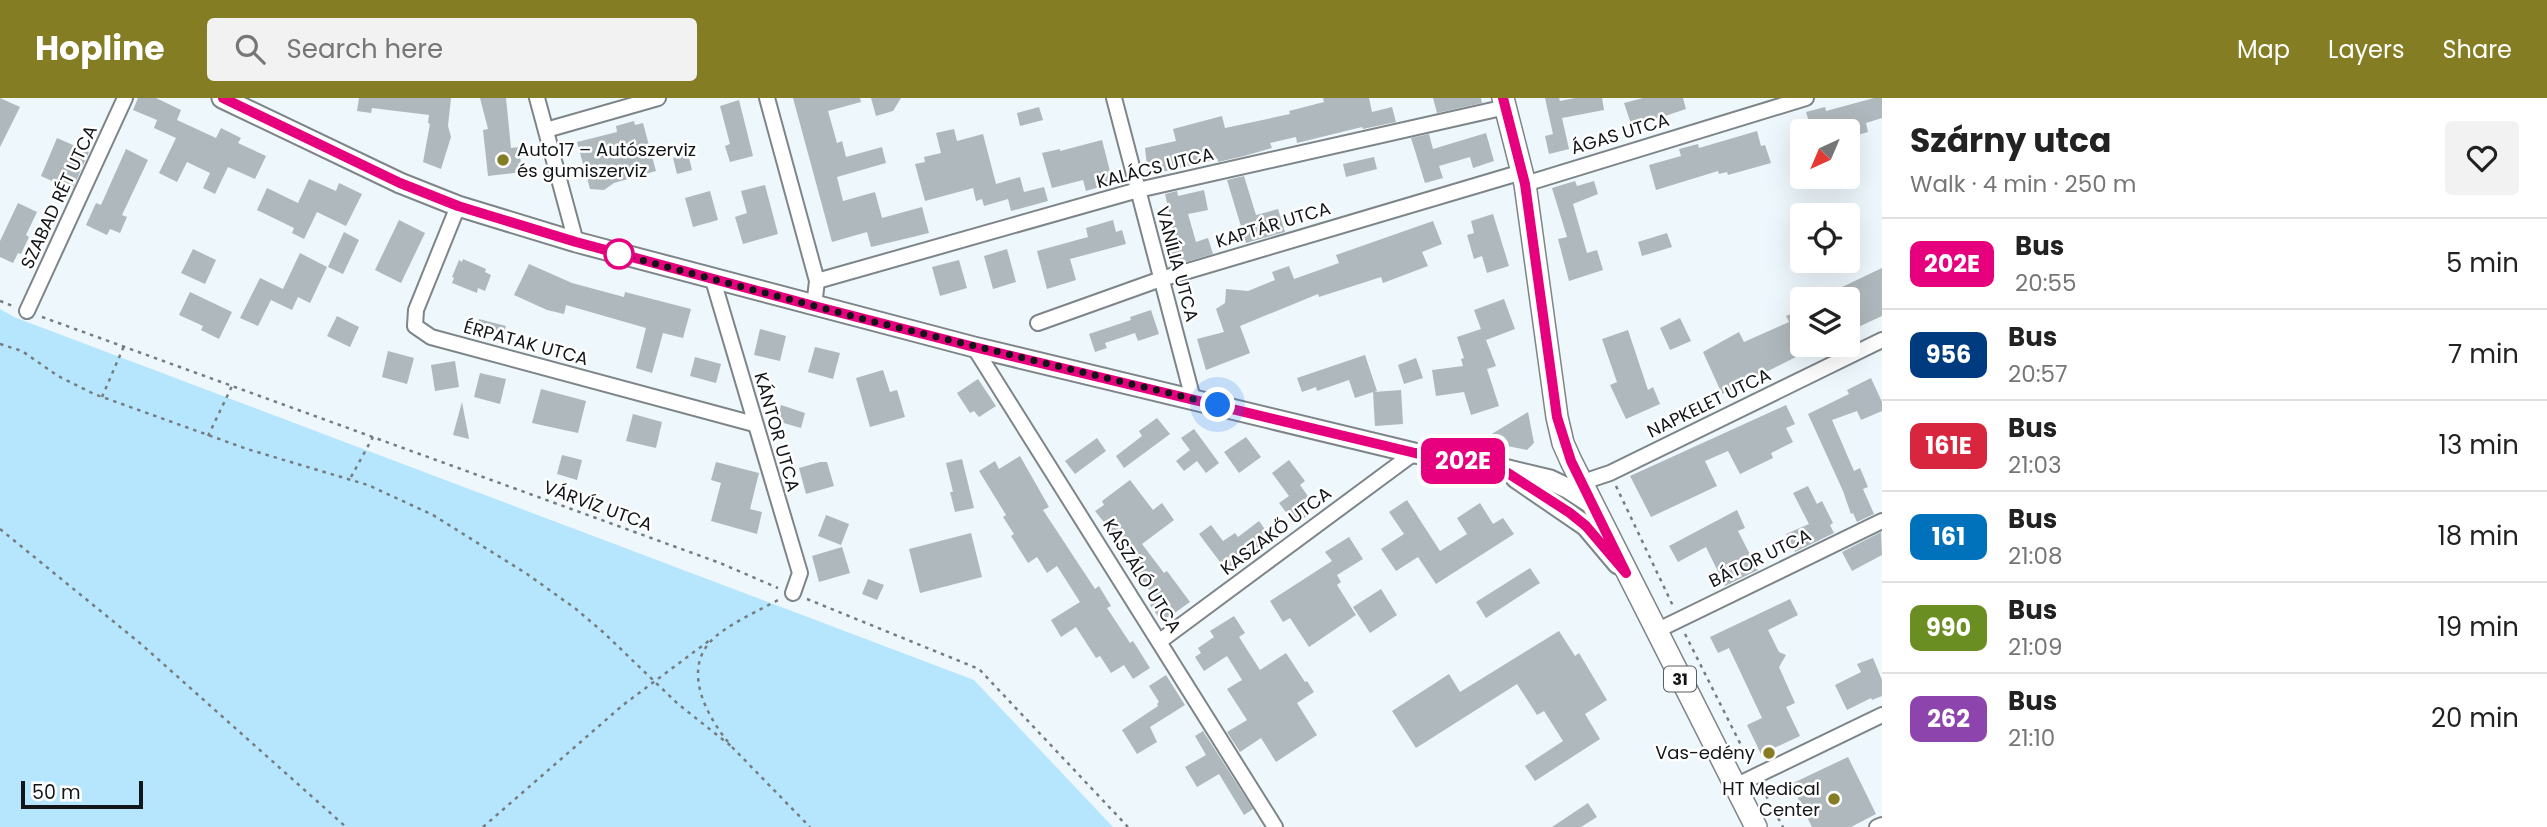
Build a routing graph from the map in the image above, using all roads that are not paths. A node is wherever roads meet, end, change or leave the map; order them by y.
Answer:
1 (125, 98) edge
2 (222, 98) edge
3 (537, 98) edge
4 (658, 98) edge
5 (768, 98) edge
6 (1114, 98) edge
7 (1807, 98) edge
8 (1504, 102) edge
9 (546, 130) junction
10 (1524, 178) junction
11 (1138, 190) junction
12 (458, 206) junction
13 (576, 242) junction
14 (1161, 279) junction
15 (713, 280) junction
16 (817, 281) junction
17 (814, 306) junction
18 (27, 311) road end
19 (1038, 324) dead end
20 (1882, 340) edge
21 (974, 347) junction
22 (1552, 369) junction
23 (1193, 399) junction
24 (754, 424) junction
25 (1415, 453) junction
26 (1571, 461) junction
27 (1500, 468) junction
28 (1599, 476) junction
29 (1550, 480) junction
30 (1592, 504) junction
31 (1882, 521) edge
32 (1626, 573) junction
33 (791, 593) road end
34 (1656, 631) junction
35 (1160, 641) junction
36 (1882, 715) edge
37 (1735, 786) junction
38 (1882, 825) edge
39 (1275, 827) edge
40 (1756, 827) edge
41 (1877, 827) edge

1 - 18 street, SZABAD RÉT UTCA
2 - 12 main road
3 - 9 street
4 - 9 street
5 - 16 street
6 - 11 street, VANÍLIA UTCA
7 - 10 street, ÁGAS UTCA
8 - 10 main road, 31
8 - 11 street, KALÁCS UTCA
9 - 13 street
10 - 14 street, KAPTÁR UTCA
10 - 22 main road, 31
11 - 14 street, VANÍLIA UTCA
11 - 16 street, KALÁCS UTCA
12 - 13 main road
12 - 24 street, ÉRPATAK UTCA
13 - 15 main road
14 - 19 street, KAPTÁR UTCA
14 - 23 street, VANÍLIA UTCA
15 - 17 main road
15 - 24 street, KÁNTOR UTCA
16 - 17 street
17 - 21 main road
20 - 28 street, NAPKELET UTCA
21 - 23 main road
21 - 35 street, KASZÁLÓ UTCA
22 - 26 main road, 31
22 - 28 main road, 31
23 - 25 main road
24 - 33 street, KÁNTOR UTCA
25 - 27 main road
25 - 35 street, KASZAKŐ UTCA
26 - 29 main road
26 - 30 main road, 31
27 - 29 main road
27 - 32 main road
28 - 30 main road, 31
29 - 30 main road
30 - 32 main road, 31
31 - 34 street, BÁTOR UTCA
32 - 34 main road, 31
34 - 37 main road, 31
35 - 39 street, KASZÁLÓ UTCA
36 - 37 street
37 - 40 main road, 31
38 - 41 street

